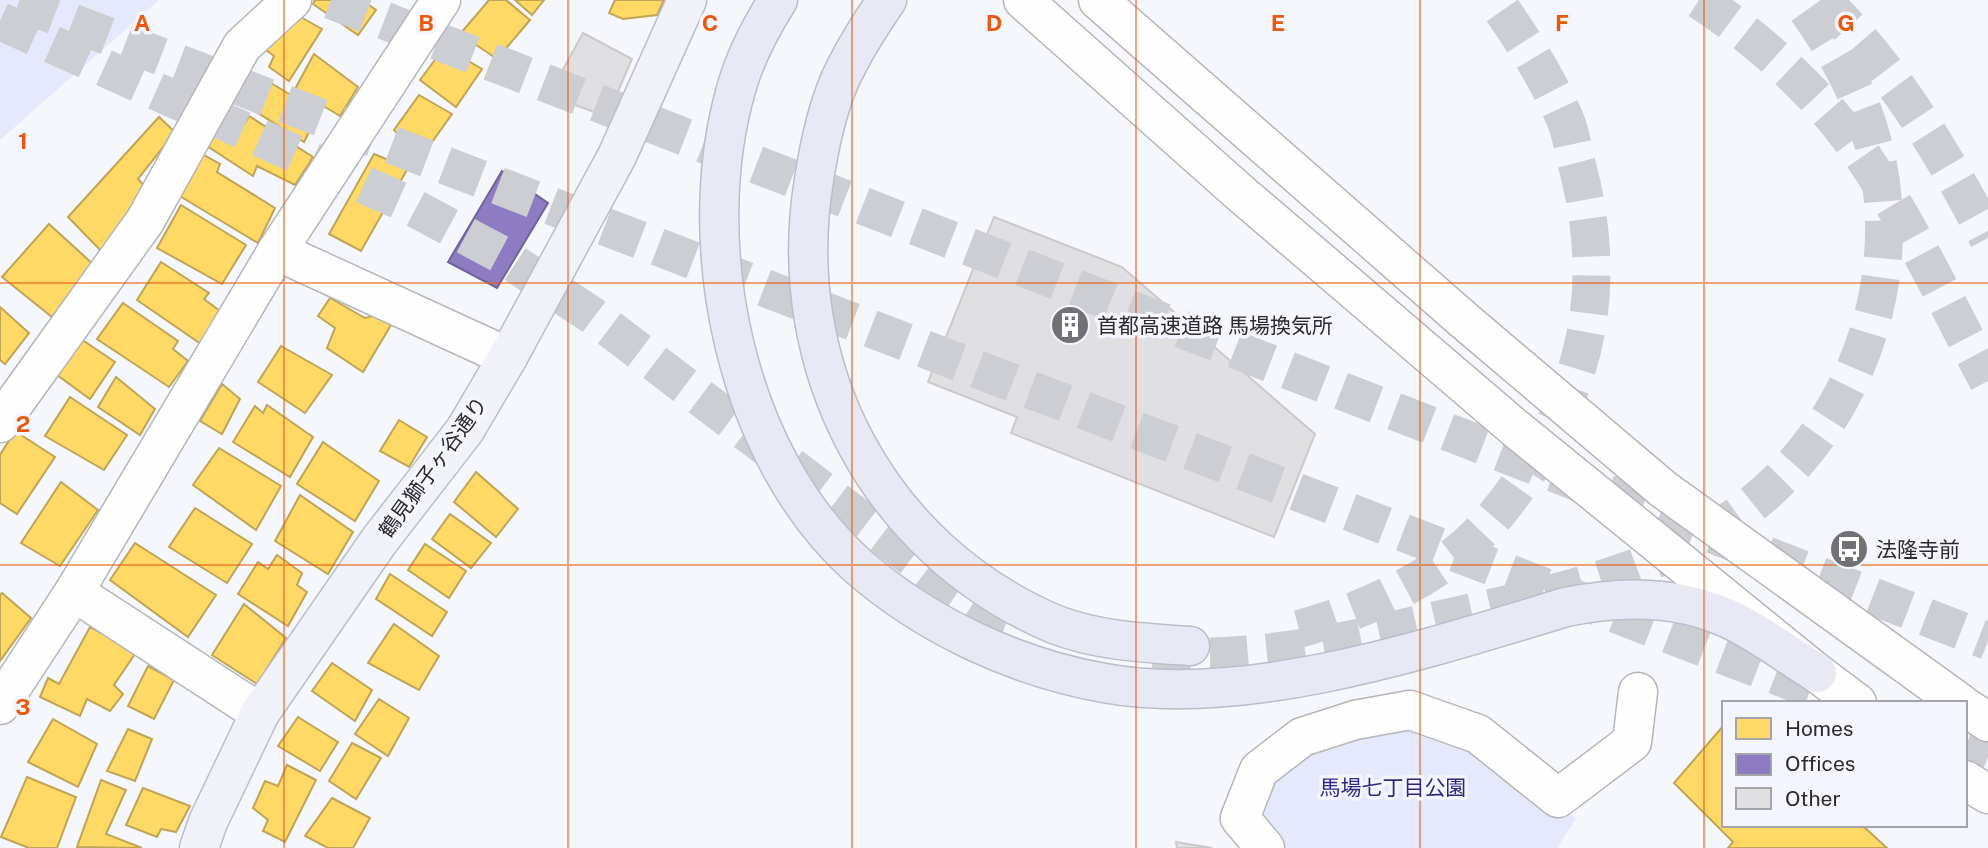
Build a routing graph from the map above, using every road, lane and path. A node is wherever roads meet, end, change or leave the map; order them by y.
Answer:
1 (292, 0) edge
2 (441, 0) edge
3 (687, 0) edge
4 (778, 0) edge
5 (887, 0) edge
6 (1023, 0) edge
7 (1098, 0) edge
8 (277, 251) junction
9 (508, 356) junction
10 (0, 423) edge
11 (74, 592) junction
12 (1190, 646) tunnel mouth
13 (1817, 673) junction
14 (1637, 692) dead end
15 (1854, 701) edge
16 (1956, 701) edge
17 (0, 705) edge
18 (1967, 708) edge
19 (260, 713) junction
20 (1988, 722) edge
21 (1967, 781) edge
22 (1988, 794) edge
23 (199, 848) edge
24 (1265, 848) edge

1 - 10 street
2 - 8 street
3 - 9 main road, 鶴見獅子ヶ谷通り
4 - 13 highway
5 - 12 highway
6 - 13 street
7 - 16 street
8 - 9 street
8 - 11 street
9 - 19 main road, 鶴見獅子ヶ谷通り
11 - 17 street
11 - 19 street
13 - 15 street
14 - 24 street
18 - 20 street
19 - 23 main road, 鶴見獅子ヶ谷通り
21 - 22 street

